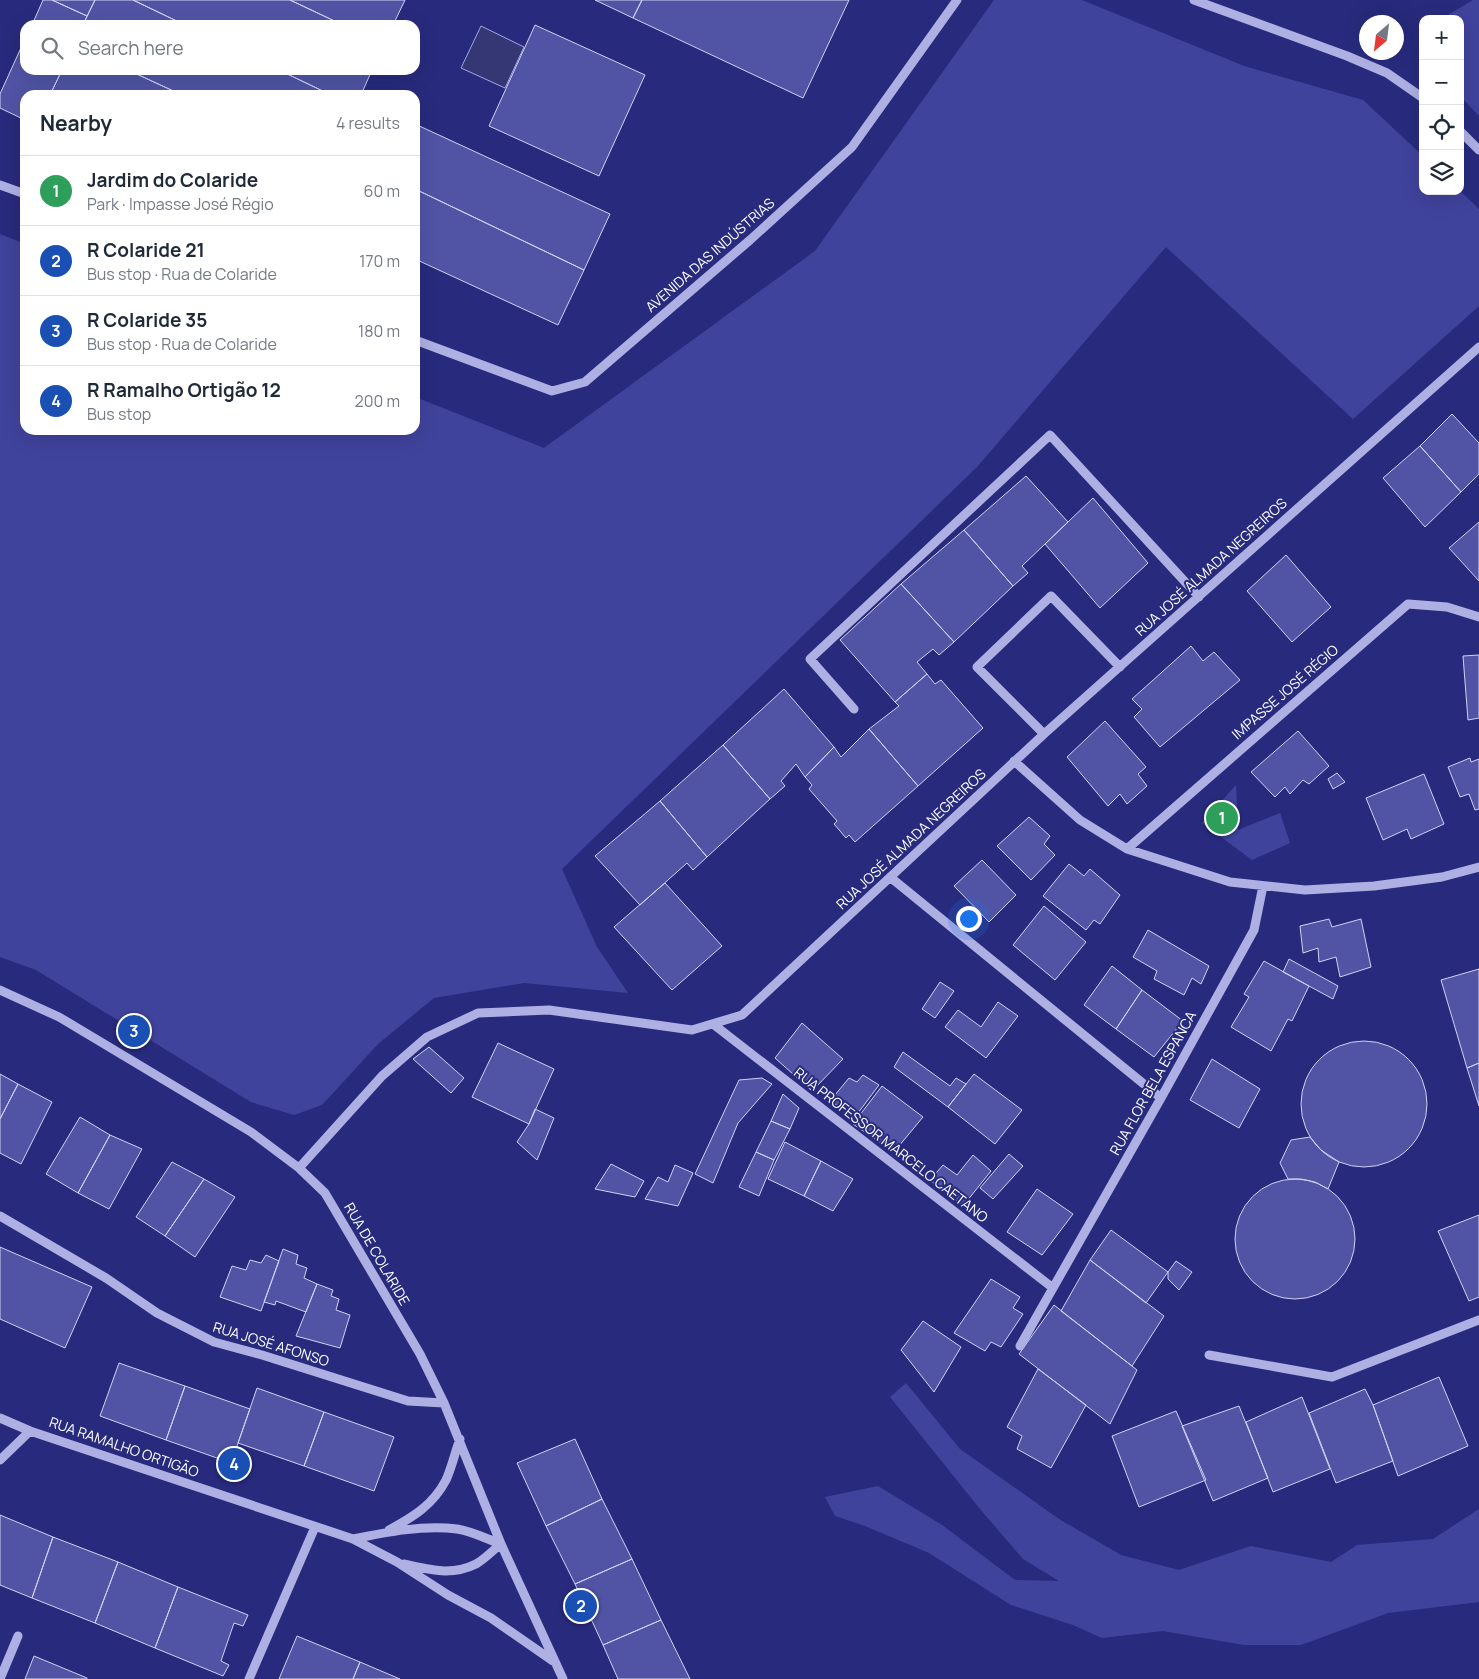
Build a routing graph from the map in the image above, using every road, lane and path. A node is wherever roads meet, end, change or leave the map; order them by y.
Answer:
1 (957, 0) edge
2 (1194, 0) edge
3 (1419, 95) edge
4 (1464, 135) edge
5 (1479, 150) edge
6 (0, 185) edge
7 (20, 192) edge
8 (420, 342) edge
9 (1479, 347) edge
10 (1199, 597) junction
11 (1479, 617) edge
12 (1120, 667) junction
13 (854, 708) dead end
14 (1044, 734) junction
15 (1014, 762) junction
16 (1127, 849) junction
17 (1479, 867) edge
18 (890, 877) junction
19 (1263, 886) junction
20 (0, 990) edge
21 (713, 1024) junction
22 (1161, 1098) junction
23 (299, 1168) junction
24 (0, 1216) edge
25 (1053, 1288) junction
26 (1479, 1320) edge
27 (1020, 1346) dead end
28 (1209, 1355) dead end
29 (444, 1403) junction
30 (0, 1418) edge
31 (30, 1431) junction
32 (460, 1439) junction
33 (0, 1460) edge
34 (315, 1526) junction
35 (384, 1532) junction
36 (353, 1539) junction
37 (500, 1544) junction
38 (396, 1562) junction
39 (18, 1636) dead end
40 (553, 1661) junction
41 (0, 1679) edge
42 (249, 1679) edge
43 (563, 1679) edge

1 - 8 street, AVENIDA DAS INDÚSTRIAS
2 - 3 street
4 - 5 street
6 - 7 street
9 - 10 street, RUA JOSÉ ALMADA NEGREIROS
10 - 12 street, RUA JOSÉ ALMADA NEGREIROS
10 - 13 street
11 - 16 street, IMPASSE JOSÉ RÉGIO
12 - 14 street, RUA JOSÉ ALMADA NEGREIROS
12 - 14 street
14 - 15 street, RUA JOSÉ ALMADA NEGREIROS
15 - 16 street
15 - 18 street, RUA JOSÉ ALMADA NEGREIROS
16 - 19 street
17 - 19 street
18 - 21 street, RUA JOSÉ ALMADA NEGREIROS
18 - 22 street
19 - 22 street, RUA FLOR BELA ESPANCA
20 - 23 street, RUA DE COLARIDE
21 - 23 street, RUA JOSÉ ALMADA NEGREIROS
21 - 25 street, RUA PROFESSOR MARCELO CAETANO
22 - 25 street, RUA FLOR BELA ESPANCA
23 - 29 street, RUA DE COLARIDE
24 - 29 street, RUA JOSÉ AFONSO
25 - 27 street, RUA FLOR BELA ESPANCA
26 - 28 street
29 - 32 street, RUA DE COLARIDE
30 - 31 street, RUA RAMALHO ORTIGÃO
31 - 33 street
31 - 34 street, RUA RAMALHO ORTIGÃO
32 - 35 street
32 - 37 street, RUA DE COLARIDE
34 - 36 street, RUA RAMALHO ORTIGÃO
34 - 42 street
35 - 36 street
35 - 37 street
36 - 38 street, RUA RAMALHO ORTIGÃO
37 - 38 street, RUA RAMALHO ORTIGÃO
37 - 40 street, RUA DE COLARIDE
38 - 40 street, RUA RAMALHO ORTIGÃO
39 - 41 street
40 - 43 street, RUA DE COLARIDE

